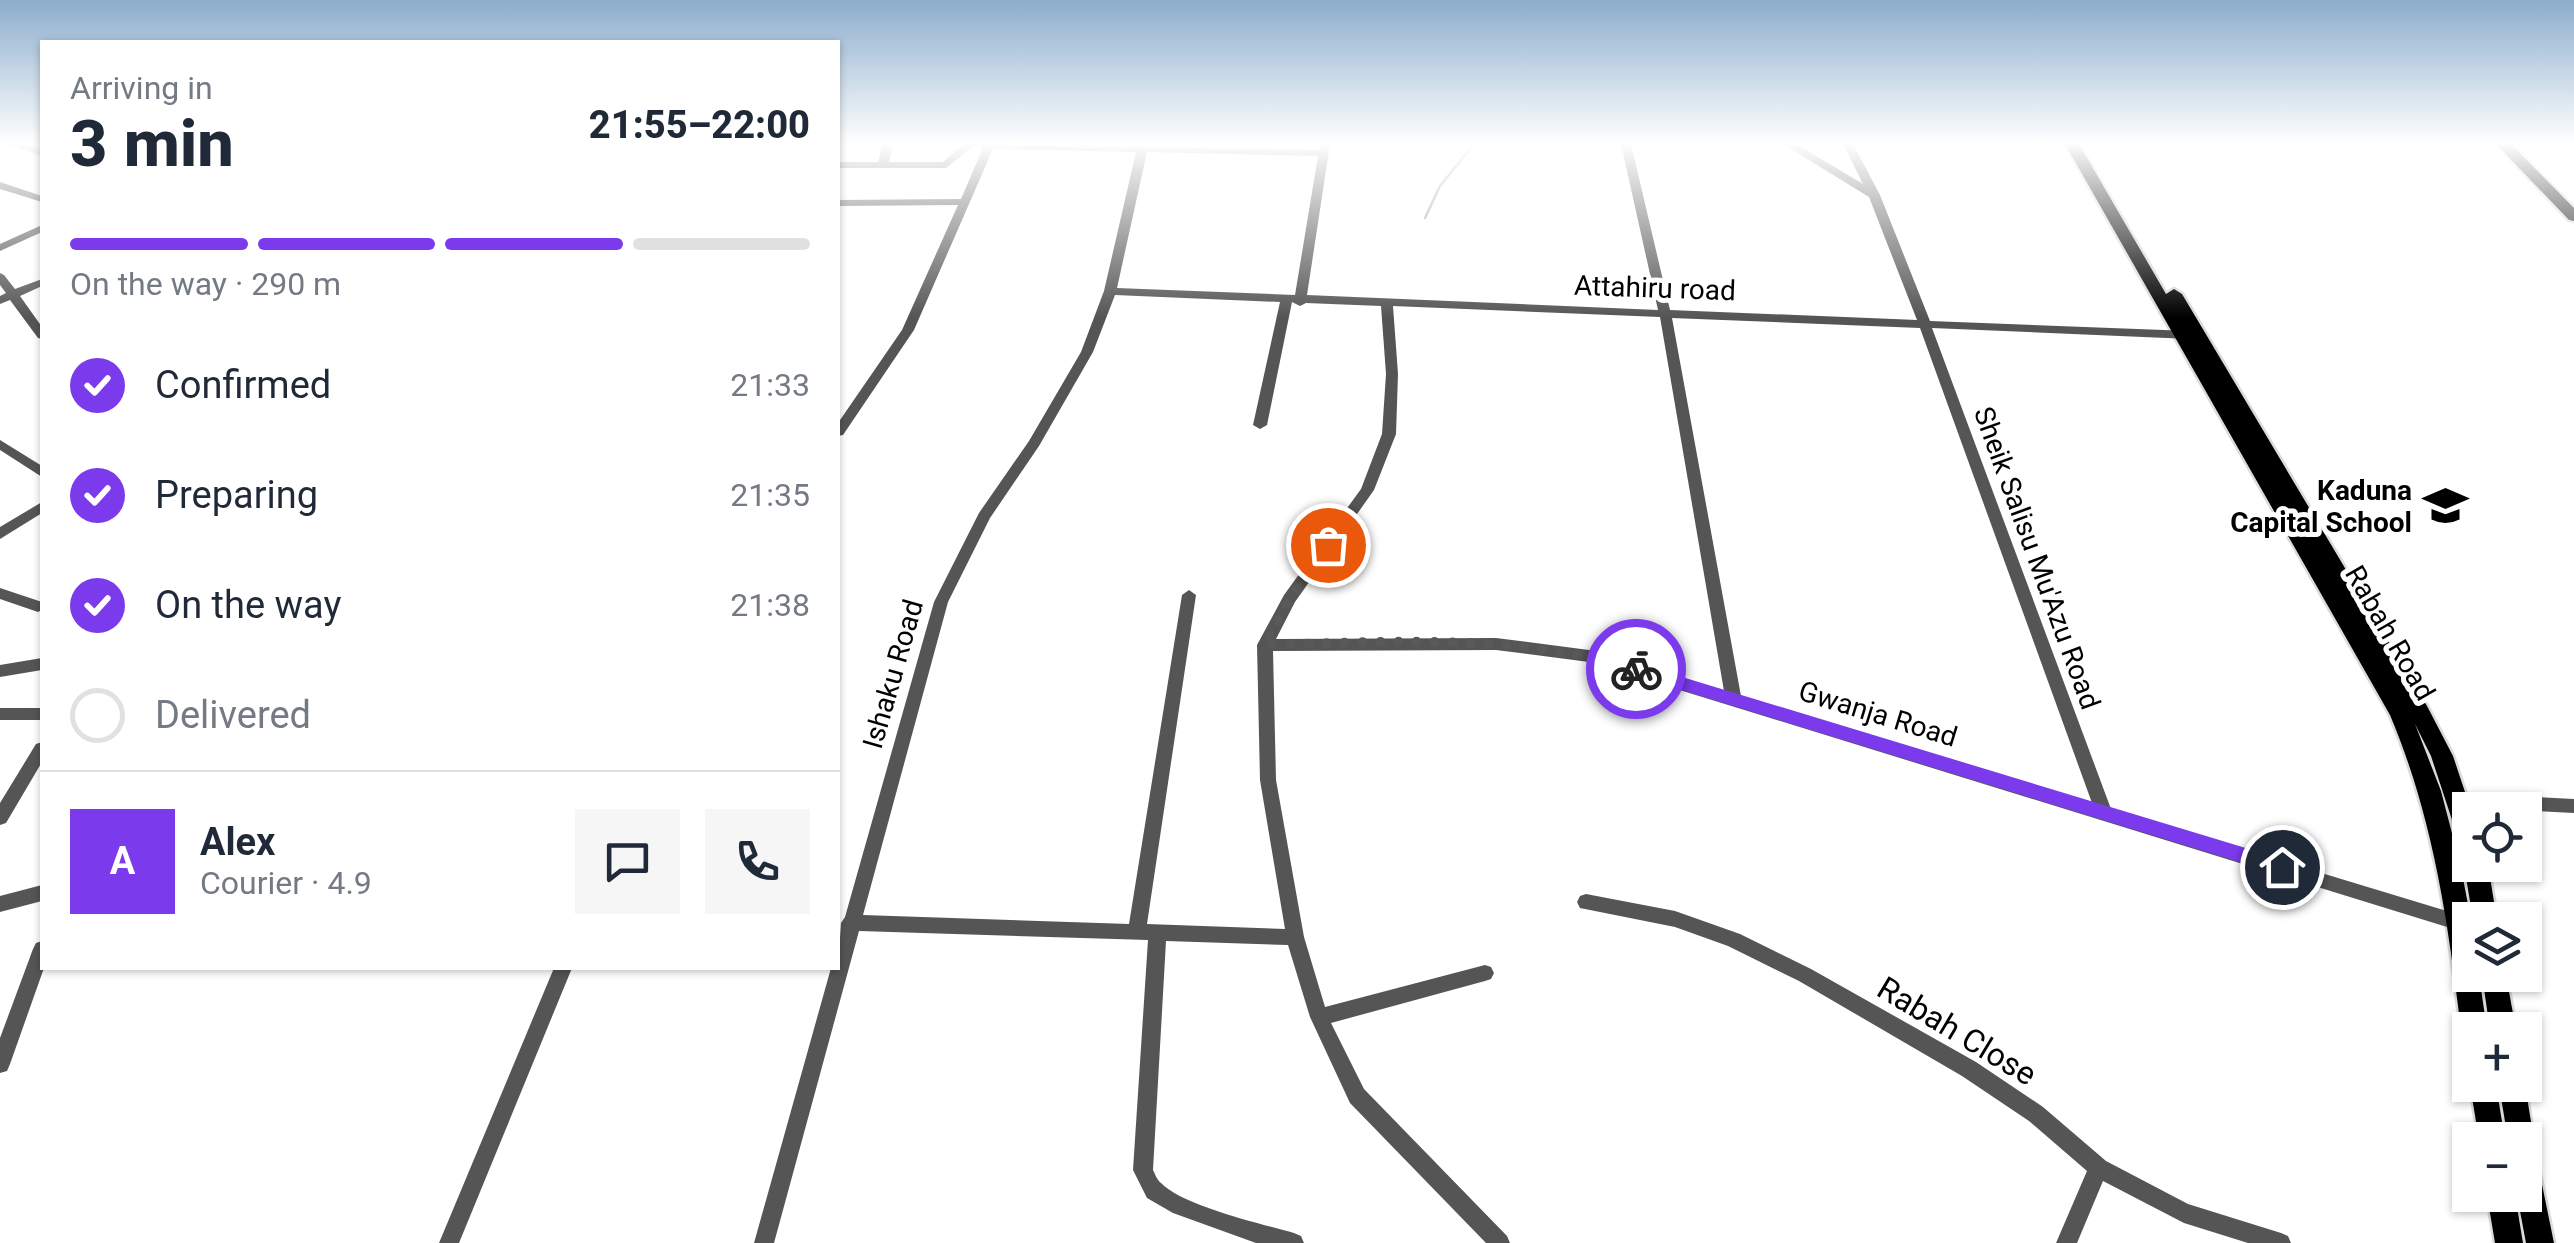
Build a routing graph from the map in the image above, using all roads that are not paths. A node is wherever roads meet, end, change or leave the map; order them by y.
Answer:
1 (964, 202) joint
2 (1130, 202) edge
3 (1314, 202) edge
4 (1639, 202) edge
5 (1877, 202) edge
6 (2108, 202) edge
7 (2117, 202) edge
8 (840, 203) edge
9 (40, 229) edge
10 (0, 248) edge
11 (0, 277) edge
12 (40, 283) edge
13 (1110, 292) junction
14 (6, 297) edge
15 (1293, 301) junction
16 (1387, 304) junction
17 (1665, 313) junction
18 (1924, 322) junction
19 (40, 333) edge
20 (2190, 335) junction
21 (1260, 424) dead end
22 (840, 429) edge
23 (0, 444) edge
24 (40, 471) edge
25 (40, 509) edge
26 (0, 534) edge
27 (0, 594) edge
28 (1189, 595) dead end
29 (38, 606) dead end
30 (1265, 645) junction
31 (40, 664) edge
32 (0, 671) edge
33 (1733, 698) junction
34 (0, 714) edge
35 (40, 714) edge
36 (40, 752) edge
37 (2455, 792) edge
38 (2542, 804) edge
39 (2574, 806) edge
40 (2103, 810) junction
41 (0, 818) edge
42 (40, 894) edge
43 (1586, 902) dead end
44 (2457, 902) edge
45 (0, 904) edge
46 (2452, 920) edge
47 (850, 923) junction
48 (1148, 931) junction
49 (1295, 937) junction
50 (40, 954) edge
51 (840, 960) edge
52 (561, 970) edge
53 (837, 970) edge
54 (1485, 973) dead end
55 (1318, 1017) junction
56 (0, 1064) edge
57 (2099, 1168) junction
58 (2504, 1212) edge
59 (2534, 1212) edge
60 (1260, 1239) edge
61 (449, 1243) edge
62 (764, 1243) edge
63 (1294, 1243) edge
64 (1500, 1243) edge
65 (2066, 1243) edge
66 (2281, 1243) edge
67 (2509, 1243) edge
68 (2540, 1243) edge

1 - 8 street
1 - 22 street
2 - 13 street, Ishaku Road
3 - 15 street
4 - 17 street
5 - 18 street, Sheik Salisu Mu'Azu Road
6 - 20 main road, Rabah Road
7 - 20 main road, Rabah Road
9 - 10 street
11 - 14 street
12 - 14 street
13 - 15 street, Attahiru road
13 - 47 street, Ishaku Road
14 - 19 street
15 - 16 street, Attahiru road
15 - 21 street
16 - 17 street, Attahiru road
16 - 30 street
17 - 18 street, Attahiru road
17 - 33 street
18 - 20 street, Attahiru road
18 - 40 street, Sheik Salisu Mu'Azu Road
20 - 37 main road, Rabah Road
20 - 44 main road, Rabah Road
23 - 24 street
25 - 26 street
27 - 29 street
28 - 48 street
30 - 33 street, Gwanja Road
30 - 49 street
31 - 32 street
33 - 40 street, Gwanja Road
34 - 35 street
36 - 41 street
38 - 39 street
40 - 46 street, Gwanja Road
42 - 45 street
43 - 57 street, Rabah Close
47 - 48 street
47 - 51 street, Ishaku Road
48 - 49 street
48 - 60 street
49 - 55 street
50 - 56 street
52 - 61 street
53 - 62 street, Ishaku Road
54 - 55 street
55 - 64 street
57 - 65 street
57 - 66 street, Rabah Close
58 - 67 main road
59 - 68 main road
60 - 63 street

